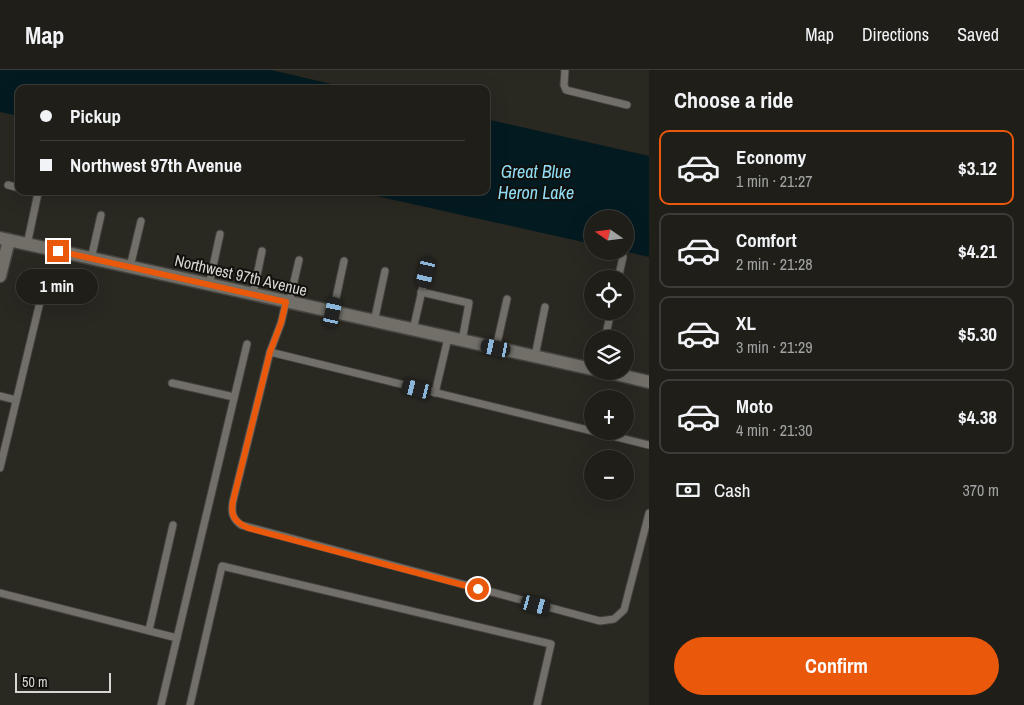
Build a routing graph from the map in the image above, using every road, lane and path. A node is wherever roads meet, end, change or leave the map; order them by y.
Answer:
1 (564, 70) edge
2 (628, 105) dead end
3 (8, 185) dead end
4 (15, 187) edge
5 (38, 195) edge
6 (101, 215) dead end
7 (141, 221) dead end
8 (220, 234) dead end
9 (4, 239) edge
10 (28, 244) junction
11 (262, 251) dead end
12 (91, 259) junction
13 (299, 260) dead end
14 (344, 261) dead end
15 (130, 267) junction
16 (385, 271) dead end
17 (426, 273) dead end
18 (0, 276) edge
19 (209, 285) junction
20 (421, 292) junction
21 (253, 294) junction
22 (507, 299) dead end
23 (40, 302) dead end
24 (288, 302) junction
25 (545, 307) dead end
26 (333, 312) junction
27 (374, 322) junction
28 (413, 330) junction
29 (448, 338) junction
30 (462, 341) junction
31 (247, 344) dead end
32 (496, 348) junction
33 (270, 352) junction
34 (535, 356) junction
35 (584, 367) edge
36 (634, 378) edge
37 (649, 382) edge
38 (172, 383) dead end
39 (435, 393) junction
40 (0, 396) edge
41 (234, 398) junction
42 (16, 400) junction
43 (649, 445) edge
44 (0, 468) edge
45 (649, 513) edge
46 (173, 525) dead end
47 (0, 593) edge
48 (149, 630) junction
49 (177, 638) junction
50 (160, 705) edge
51 (190, 705) edge
52 (536, 705) edge

1 - 2 lane
3 - 4 lane
5 - 10 lane
6 - 12 lane
7 - 15 lane
8 - 19 lane
9 - 10 street, Northwest 97th Avenue
9 - 18 street
10 - 12 street, Northwest 97th Avenue
11 - 21 lane
12 - 15 street, Northwest 97th Avenue
13 - 24 lane
14 - 26 lane
15 - 19 street, Northwest 97th Avenue
16 - 27 lane
17 - 20 lane
19 - 21 street, Northwest 97th Avenue
20 - 28 lane
20 - 30 lane
21 - 24 street, Northwest 97th Avenue
22 - 32 lane
23 - 42 lane
24 - 26 street, Northwest 97th Avenue
24 - 33 lane
25 - 34 lane
26 - 27 street, Northwest 97th Avenue
27 - 28 street, Northwest 97th Avenue
28 - 29 street, Northwest 97th Avenue
29 - 30 street, Northwest 97th Avenue
29 - 39 lane
30 - 32 street, Northwest 97th Avenue
31 - 41 lane
32 - 34 street, Northwest 97th Avenue
33 - 39 lane
33 - 45 lane
34 - 35 street, Northwest 97th Avenue
36 - 37 street
38 - 41 lane
39 - 43 lane
40 - 42 lane
41 - 49 lane
42 - 44 lane
46 - 48 lane
47 - 48 lane
48 - 49 lane
49 - 50 lane
51 - 52 lane

